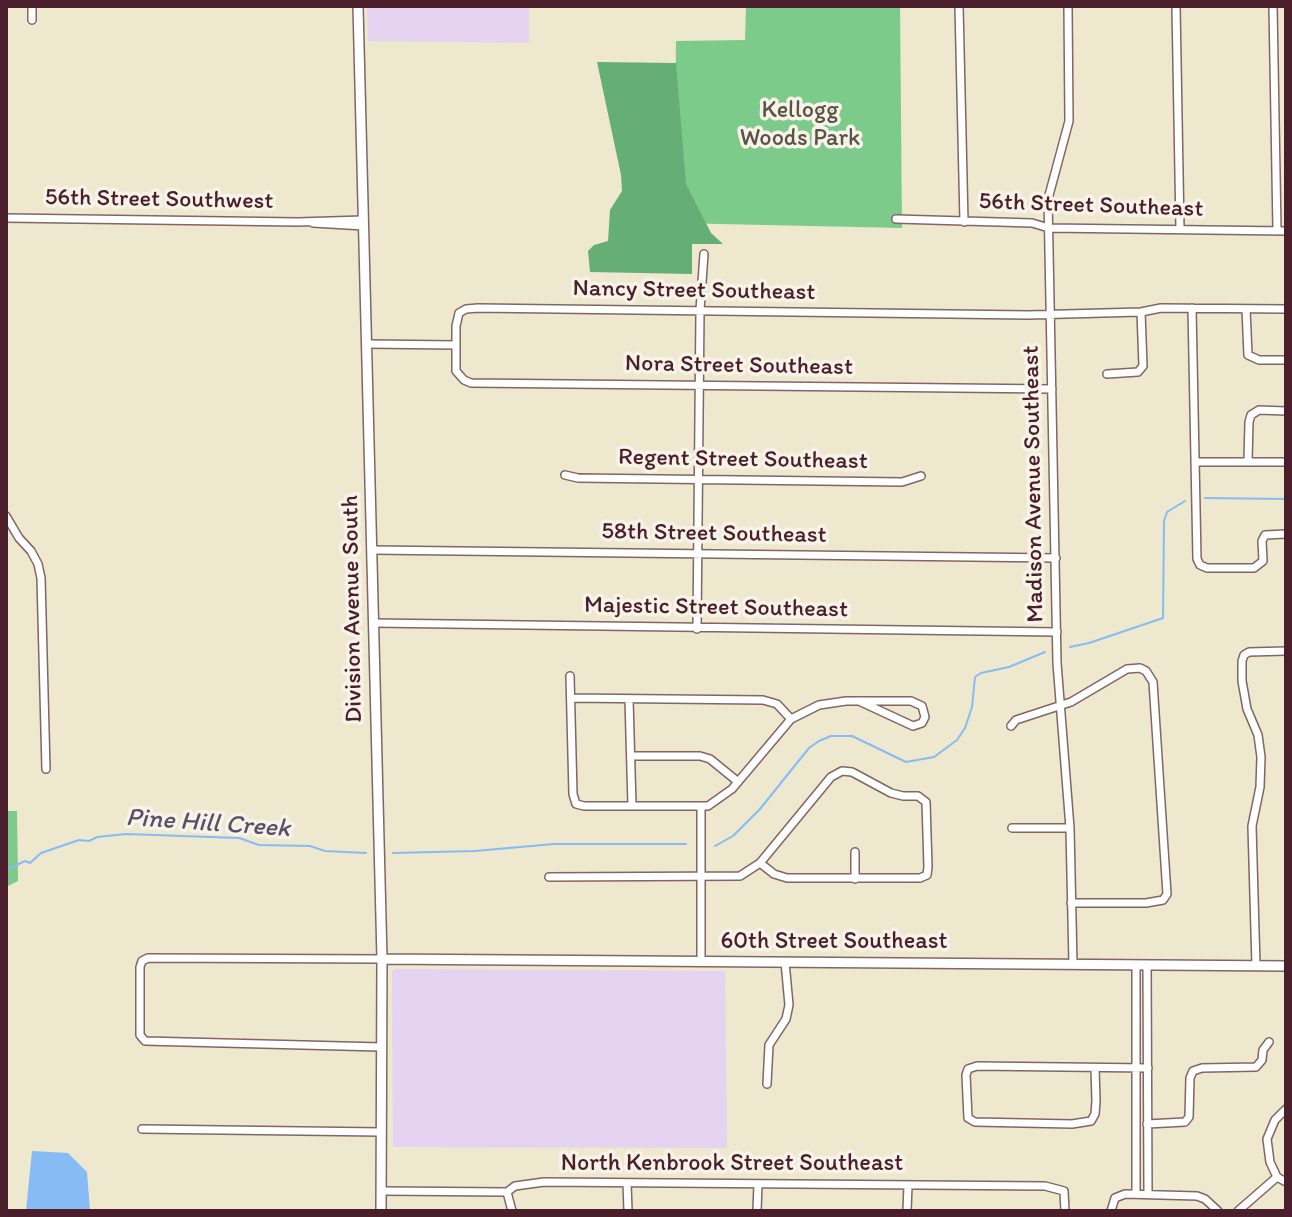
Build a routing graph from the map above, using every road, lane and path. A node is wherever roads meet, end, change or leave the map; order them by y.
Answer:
1 (32, 6) edge
2 (358, 6) edge
3 (959, 6) edge
4 (1068, 6) edge
5 (1176, 6) edge
6 (1273, 6) edge
7 (32, 20) dead end
8 (6, 218) edge
9 (896, 219) dead end
10 (964, 222) junction
11 (363, 223) junction
12 (1049, 228) junction
13 (1180, 229) junction
14 (1282, 230) edge
15 (704, 254) dead end
16 (1192, 308) junction
17 (1246, 309) junction
18 (1286, 309) edge
19 (700, 310) junction
20 (1141, 312) junction
21 (1050, 313) junction
22 (367, 344) junction
23 (456, 345) junction
24 (1286, 360) edge
25 (1107, 374) dead end
26 (699, 386) junction
27 (1052, 389) junction
28 (1286, 411) edge
29 (1248, 461) junction
30 (1195, 462) junction
31 (1286, 462) edge
32 (565, 475) dead end
33 (921, 476) dead end
34 (698, 479) junction
35 (6, 516) edge
36 (1286, 534) edge
37 (372, 550) junction
38 (698, 554) junction
39 (1056, 558) junction
40 (373, 623) junction
41 (697, 629) junction
42 (1057, 632) junction
43 (1286, 651) edge
44 (570, 676) dead end
45 (571, 698) junction
46 (629, 699) junction
47 (859, 701) junction
48 (1061, 706) junction
49 (791, 719) junction
50 (1011, 726) dead end
51 (631, 756) junction
52 (46, 769) dead end
53 (737, 781) junction
54 (632, 806) junction
55 (701, 808) junction
56 (1012, 828) dead end
57 (1070, 828) junction
58 (855, 852) dead end
59 (760, 863) junction
60 (549, 877) dead end
61 (702, 877) junction
62 (855, 879) junction
63 (1071, 903) junction
64 (382, 959) junction
65 (701, 961) junction
66 (785, 962) junction
67 (1073, 964) junction
68 (1136, 965) junction
69 (1147, 965) junction
70 (1256, 966) junction
71 (1286, 966) edge
72 (1269, 1042) dead end
73 (381, 1047) junction
74 (1095, 1068) junction
75 (1136, 1068) junction
76 (1148, 1068) junction
77 (767, 1084) dead end
78 (1286, 1109) edge
79 (1136, 1124) junction
80 (1148, 1124) junction
81 (142, 1129) dead end
82 (381, 1132) junction
83 (1277, 1177) junction
84 (1286, 1182) edge
85 (627, 1183) junction
86 (758, 1184) junction
87 (908, 1185) junction
88 (381, 1191) junction
89 (507, 1192) junction
90 (1136, 1194) junction
91 (1148, 1194) junction
92 (381, 1211) edge
93 (512, 1211) edge
94 (628, 1211) edge
95 (757, 1211) edge
96 (907, 1211) edge
97 (1065, 1211) edge
98 (1111, 1211) edge
99 (1218, 1211) edge
100 (1238, 1211) edge

1 - 7 street
2 - 11 main road, Division Avenue South
3 - 10 street
4 - 12 street, Madison Avenue Southeast
5 - 13 street
6 - 14 street
8 - 11 street, 56th Street Southwest
9 - 10 street, 56th Street Southeast
10 - 12 street, 56th Street Southeast
11 - 22 main road, Division Avenue South
12 - 13 street, 56th Street Southeast
12 - 21 street, Madison Avenue Southeast
13 - 14 street, 56th Street Southeast
15 - 19 street
16 - 17 street, Nancy Street Southeast
16 - 20 street, Nancy Street Southeast
16 - 30 street
17 - 18 street, Nancy Street Southeast
17 - 24 street
19 - 21 street, Nancy Street Southeast
19 - 23 street, Nancy Street Southeast
19 - 26 street
20 - 21 street, Nancy Street Southeast
20 - 25 street
21 - 27 street, Madison Avenue Southeast
22 - 23 street
22 - 37 main road, Division Avenue South
23 - 26 street, Nora Street Southeast
26 - 27 street, Nora Street Southeast
26 - 34 street
27 - 39 street, Madison Avenue Southeast
28 - 29 street
29 - 30 street
29 - 31 street
30 - 36 street
32 - 34 street, Regent Street Southeast
33 - 34 street, Regent Street Southeast
34 - 38 street
35 - 52 street
37 - 38 street, 58th Street Southeast
37 - 40 main road, Division Avenue South
38 - 39 street, 58th Street Southeast
38 - 41 street
39 - 42 street, Madison Avenue Southeast
40 - 41 street, Majestic Street Southeast
40 - 64 main road, Division Avenue South
41 - 42 street, Majestic Street Southeast
42 - 48 street, Madison Avenue Southeast
43 - 70 street
44 - 45 street
45 - 46 street
45 - 54 street
46 - 49 street
46 - 51 street
47 - 47 street
47 - 49 street
48 - 50 street
48 - 57 street, Madison Avenue Southeast
48 - 63 street
49 - 53 street
51 - 53 street
51 - 54 street
53 - 55 street
54 - 55 street
55 - 61 street
56 - 57 street
57 - 63 street, Madison Avenue Southeast
58 - 62 street
59 - 61 street
59 - 62 street
59 - 62 street
60 - 61 street
61 - 65 street
63 - 67 street, Madison Avenue Southeast
64 - 65 main road, 60th Street Southeast
64 - 73 main road, Division Avenue South
64 - 73 street
65 - 66 main road, 60th Street Southeast
66 - 67 main road, 60th Street Southeast
66 - 77 street
67 - 68 main road, 60th Street Southeast
68 - 69 main road, 60th Street Southeast
68 - 75 street
69 - 70 main road, 60th Street Southeast
69 - 76 street
70 - 71 main road, 60th Street Southeast
72 - 80 street
73 - 82 main road, Division Avenue South
74 - 74 street
74 - 75 street
75 - 76 street
75 - 79 street
76 - 80 street
78 - 83 street
79 - 80 street
79 - 90 street
80 - 91 street
81 - 82 street
82 - 88 main road, Division Avenue South
83 - 84 street
83 - 100 street
85 - 86 street, North Kenbrook Street Southeast
85 - 89 street, North Kenbrook Street Southeast
85 - 94 street
86 - 87 street, North Kenbrook Street Southeast
86 - 95 street
87 - 96 street
87 - 97 street, North Kenbrook Street Southeast
88 - 89 street, North Kenbrook Street Southeast
88 - 92 main road, Division Avenue South
89 - 93 street
90 - 91 street
90 - 98 street
91 - 99 street

